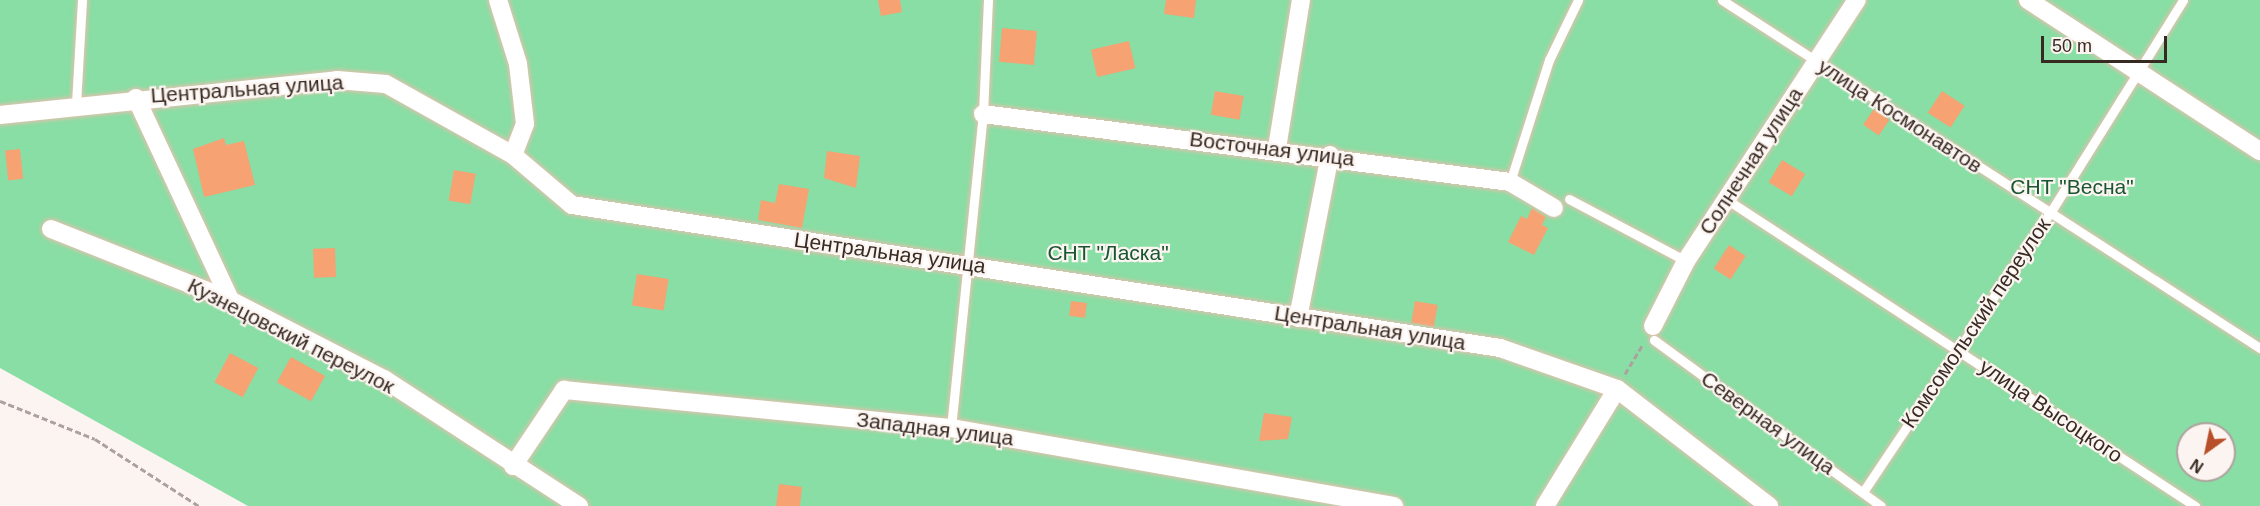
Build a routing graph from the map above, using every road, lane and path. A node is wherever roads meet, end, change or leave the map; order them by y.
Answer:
1 (82, 0) edge
2 (498, 0) edge
3 (988, 0) edge
4 (1300, 0) edge
5 (1578, 0) edge
6 (1722, 0) edge
7 (1857, 0) edge
8 (2028, 0) edge
9 (2183, 0) edge
10 (1816, 61) junction
11 (2137, 72) junction
12 (136, 98) junction
13 (76, 104) junction
14 (983, 114) junction
15 (0, 116) edge
16 (1277, 148) junction
17 (2260, 151) edge
18 (513, 155) junction
19 (1330, 155) junction
20 (1510, 182) junction
21 (1726, 200) junction
22 (1562, 204) joint
23 (2050, 213) junction
24 (51, 229) dead end
25 (1686, 261) junction
26 (969, 264) junction
27 (230, 300) junction
28 (1298, 318) junction
29 (1654, 333) junction
30 (1957, 348) junction
31 (2260, 348) edge
32 (1617, 389) junction
33 (0, 400) edge
34 (951, 428) junction
35 (513, 466) junction
36 (1863, 492) junction
37 (199, 506) edge
38 (579, 506) edge
39 (1394, 506) edge
40 (1545, 506) edge
41 (1769, 506) edge
42 (1881, 506) edge
43 (2195, 506) edge

1 - 13 lane
2 - 18 street
3 - 14 lane
4 - 16 street
5 - 20 lane
6 - 10 lane, улица Космонавтов
7 - 10 street, Солнечная улица
8 - 11 street
9 - 11 lane, Комсомольский переулок
10 - 21 street, Солнечная улица
10 - 23 lane, улица Космонавтов
11 - 17 street
11 - 23 lane, Комсомольский переулок
12 - 13 street, Центральная улица
12 - 18 street, Центральная улица
12 - 27 street
13 - 15 street, Центральная улица
14 - 16 street, Восточная улица
14 - 26 lane
16 - 19 street, Восточная улица
18 - 26 street, Центральная улица
19 - 20 street, Восточная улица
19 - 28 street
20 - 22 street, Восточная улица
21 - 25 street, Солнечная улица
21 - 30 lane, улица Высоцкого
22 - 25 lane
23 - 30 lane, Комсомольский переулок
23 - 31 lane, улица Космонавтов
24 - 27 street, Кузнецовский переулок
25 - 29 street, Солнечная улица
26 - 28 street, Центральная улица
26 - 34 lane
27 - 35 street, Кузнецовский переулок
28 - 32 street, Центральная улица
29 - 32 path
29 - 36 lane, Северная улица
30 - 36 lane, Комсомольский переулок
30 - 43 lane, улица Высоцкого
32 - 40 street
32 - 41 street, Центральная улица
33 - 37 path
34 - 35 street, Западная улица
34 - 39 street, Западная улица
35 - 38 street, Кузнецовский переулок
36 - 42 lane, Северная улица

